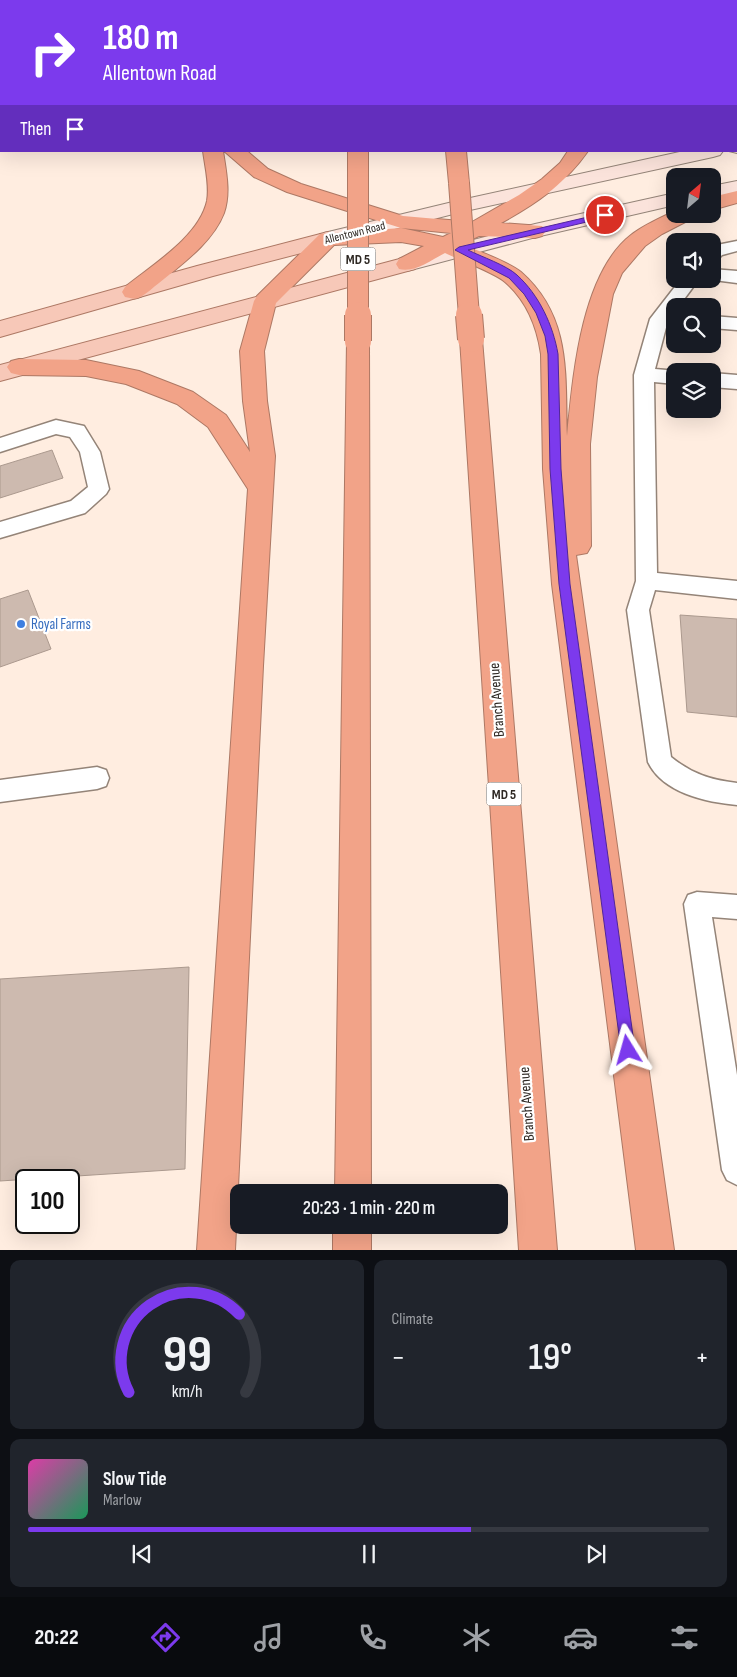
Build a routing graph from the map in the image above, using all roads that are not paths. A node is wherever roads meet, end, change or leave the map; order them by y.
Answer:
1 (213, 152) edge
2 (235, 152) edge
3 (358, 152) edge
4 (456, 152) edge
5 (577, 152) edge
6 (708, 152) edge
7 (737, 187) edge
8 (544, 188) junction
9 (721, 190) edge
10 (737, 197) edge
11 (666, 201) edge
12 (721, 201) edge
13 (401, 222) junction
14 (667, 223) edge
15 (328, 239) junction
16 (458, 241) junction
17 (737, 246) edge
18 (721, 250) edge
19 (721, 276) edge
20 (737, 277) edge
21 (132, 292) junction
22 (265, 301) junction
23 (666, 321) edge
24 (721, 323) edge
25 (737, 324) edge
26 (0, 329) edge
27 (10, 370) edge
28 (644, 375) junction
29 (666, 377) edge
30 (721, 381) edge
31 (737, 382) edge
32 (0, 445) edge
33 (260, 487) junction
34 (0, 530) edge
35 (647, 581) junction
36 (737, 590) edge
37 (578, 680) junction
38 (97, 778) dead end
39 (0, 791) edge
40 (737, 794) edge
41 (737, 907) edge
42 (727, 1037) edge
43 (737, 1170) edge
44 (353, 1184) edge
45 (352, 1234) edge
46 (216, 1250) edge
47 (352, 1250) edge
48 (538, 1250) edge
49 (655, 1250) edge

1 - 21 highway
2 - 13 highway
3 - 44 highway, MD 5, bridge
4 - 48 highway, Branch Avenue / MD 5, bridge
5 - 8 highway
6 - 8 main road, Allentown Road
7 - 9 main road
8 - 13 main road, Allentown Road
8 - 16 highway
10 - 12 highway
11 - 16 main road
13 - 15 main road, Allentown Road
13 - 16 highway
14 - 37 highway
15 - 16 highway
15 - 21 main road, Allentown Road
15 - 22 highway
16 - 22 main road
16 - 37 highway
17 - 18 lane
19 - 20 lane
21 - 26 main road, Allentown Road
22 - 27 main road
22 - 33 highway
23 - 28 lane
24 - 25 lane
27 - 33 highway
28 - 29 lane
28 - 35 lane
30 - 31 lane
32 - 34 lane
33 - 46 highway
35 - 36 lane
35 - 40 lane
37 - 49 highway
38 - 39 lane
41 - 42 lane
42 - 43 lane
45 - 47 highway

